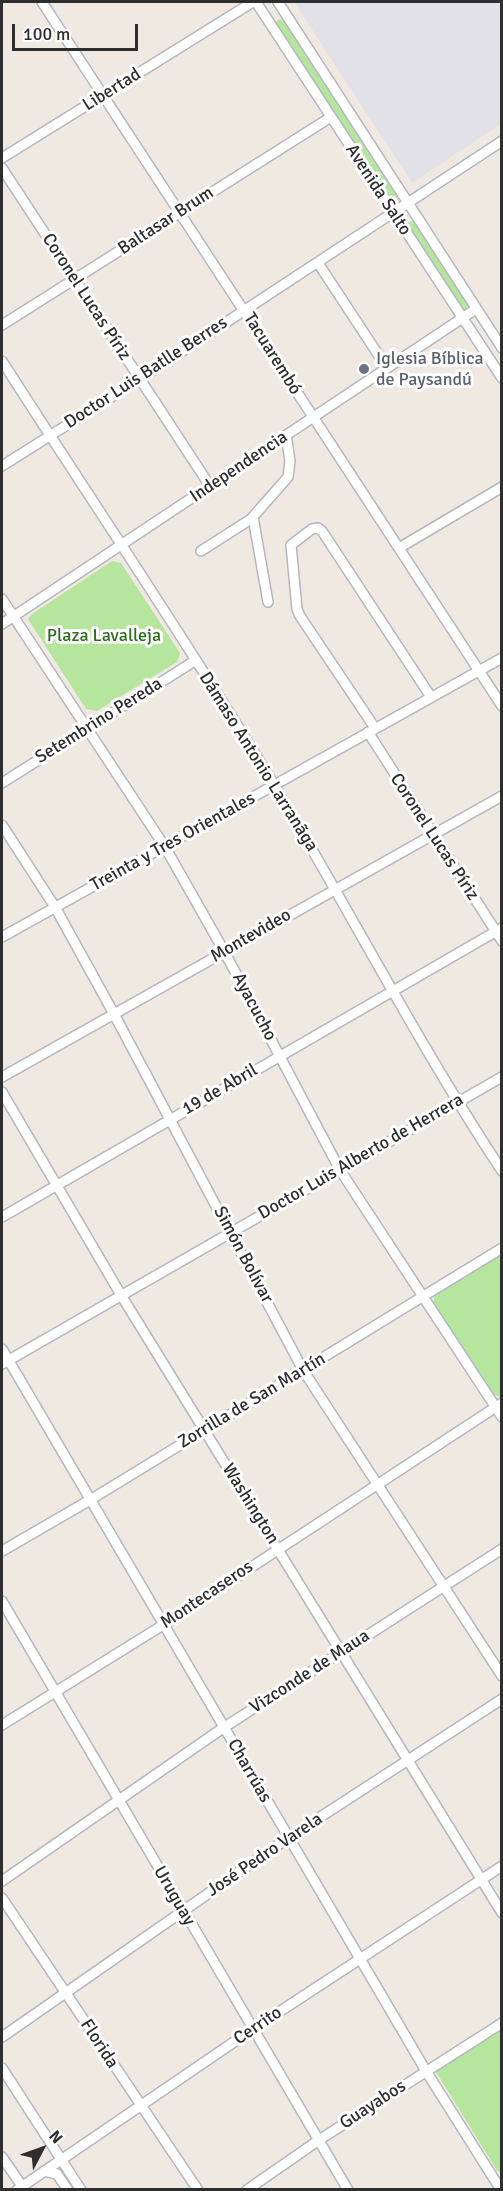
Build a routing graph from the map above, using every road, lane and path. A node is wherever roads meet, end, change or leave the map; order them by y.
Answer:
1 (42, 2) edge
2 (254, 2) edge
3 (278, 2) edge
4 (104, 95) junction
5 (331, 117) junction
6 (501, 141) edge
7 (2, 158) edge
8 (2, 168) edge
9 (408, 204) junction
10 (180, 212) junction
11 (393, 213) junction
12 (318, 262) junction
13 (75, 280) junction
14 (476, 309) junction
15 (244, 310) junction
16 (462, 319) junction
17 (2, 325) edge
18 (501, 348) edge
19 (2, 361) edge
20 (498, 364) edge
21 (387, 368) junction
22 (501, 378) edge
23 (140, 379) junction
24 (312, 417) junction
25 (49, 435) junction
26 (286, 435) junction
27 (2, 466) edge
28 (210, 486) junction
29 (501, 487) edge
30 (253, 517) junction
31 (122, 546) junction
32 (399, 548) junction
33 (201, 551) dead end
34 (2, 599) edge
35 (268, 602) dead end
36 (13, 617) junction
37 (2, 624) edge
38 (501, 658) edge
39 (196, 660) junction
40 (479, 671) junction
41 (431, 697) junction
42 (501, 706) edge
43 (86, 729) junction
44 (371, 730) junction
45 (2, 783) edge
46 (274, 785) junction
47 (501, 796) edge
48 (2, 825) edge
49 (432, 834) junction
50 (165, 847) junction
51 (335, 888) junction
52 (55, 908) junction
53 (498, 930) edge
54 (2, 937) edge
55 (501, 941) edge
56 (224, 951) junction
57 (393, 990) junction
58 (114, 1014) junction
59 (280, 1056) junction
60 (2, 1077) edge
61 (501, 1077) edge
62 (2, 1092) edge
63 (456, 1102) junction
64 (171, 1119) junction
65 (340, 1170) junction
66 (501, 1171) edge
67 (57, 1185) junction
68 (2, 1217) edge
69 (231, 1232) junction
70 (501, 1248) edge
71 (121, 1295) junction
72 (423, 1296) junction
73 (2, 1349) edge
74 (5, 1362) edge
75 (303, 1370) junction
76 (498, 1405) edge
77 (501, 1417) edge
78 (204, 1430) junction
79 (376, 1485) junction
80 (90, 1500) junction
81 (277, 1549) junction
82 (501, 1549) edge
83 (2, 1551) edge
84 (443, 1587) junction
85 (2, 1601) edge
86 (163, 1625) junction
87 (340, 1652) junction
88 (501, 1676) edge
89 (56, 1693) junction
90 (501, 1700) edge
91 (2, 1725) edge
92 (223, 1728) junction
93 (407, 1760) junction
94 (118, 1799) junction
95 (288, 1838) junction
96 (501, 1866) edge
97 (481, 1880) junction
98 (2, 1881) edge
99 (2, 1898) edge
100 (183, 1911) junction
101 (501, 1914) edge
102 (359, 1958) junction
103 (65, 1992) junction
104 (501, 2023) edge
105 (253, 2029) junction
106 (2, 2037) edge
107 (2, 2068) edge
108 (426, 2071) junction
109 (140, 2106) junction
110 (319, 2140) junction
111 (2, 2157) edge
112 (61, 2160) junction
113 (44, 2171) junction
114 (19, 2188) edge
115 (500, 2188) edge
116 (68, 2190) edge
117 (81, 2190) edge
118 (198, 2190) edge
119 (247, 2190) edge
120 (348, 2190) edge

1 - 4 street, Tacuarembó
2 - 4 street, Libertad
2 - 5 street, Avenida Salto
3 - 9 street, Avenida Salto
4 - 7 street, Libertad
4 - 10 street, Tacuarembó
5 - 10 street, Baltasar Brum
5 - 11 street, Avenida Salto
6 - 9 street, Doctor Luis Batlle Berres
8 - 13 street, Coronel Lucas Píriz
9 - 11 street, Doctor Luis Batlle Berres
9 - 14 street, Avenida Salto
10 - 13 street, Baltasar Brum
10 - 15 street, Tacuarembó
11 - 12 street, Doctor Luis Batlle Berres
11 - 16 street, Avenida Salto
12 - 15 street, Doctor Luis Batlle Berres
12 - 21 street
13 - 17 street, Baltasar Brum
13 - 23 street, Coronel Lucas Píriz
14 - 16 street, Independencia
14 - 18 street, Avenida Salto
15 - 23 street, Doctor Luis Batlle Berres
15 - 24 street, Tacuarembó
16 - 20 street, Avenida Salto
16 - 21 street, Independencia
19 - 25 street, Dámaso Antonio Larranãga
20 - 22 street, Avenida Salto
21 - 24 street, Independencia
23 - 25 street, Doctor Luis Batlle Berres
23 - 28 street, Coronel Lucas Píriz
24 - 26 street, Independencia
24 - 32 street, Tacuarembó
25 - 27 street, Doctor Luis Batlle Berres
25 - 31 street, Dámaso Antonio Larranãga
26 - 28 street, Independencia
26 - 30 street
28 - 31 street, Independencia
29 - 32 street
30 - 33 street
30 - 35 street
31 - 36 street, Independencia
31 - 39 street, Dámaso Antonio Larranãga
32 - 40 street, Tacuarembó
34 - 36 street, Ayacucho
36 - 37 street, Independencia
36 - 43 street, Ayacucho
38 - 40 street, Treinta y Tres Orientales
39 - 43 street, Setembrino Pereda
39 - 46 street, Dámaso Antonio Larranãga
40 - 41 street, Treinta y Tres Orientales
40 - 42 street, Tacuarembó
41 - 44 street, Treinta y Tres Orientales
41 - 44 street, Coronel Lucas Píriz
43 - 45 street, Setembrino Pereda
43 - 50 street, Ayacucho
44 - 46 street, Treinta y Tres Orientales
44 - 49 street, Coronel Lucas Píriz
46 - 50 street, Treinta y Tres Orientales
46 - 51 street, Dámaso Antonio Larranãga
47 - 49 street, Montevideo
48 - 52 street, Simón Bolívar
49 - 51 street, Montevideo
49 - 53 street, Coronel Lucas Píriz
50 - 52 street, Treinta y Tres Orientales
50 - 56 street, Ayacucho
51 - 56 street, Montevideo
51 - 57 street, Dámaso Antonio Larranãga
52 - 54 street, Treinta y Tres Orientales
52 - 58 street, Simón Bolívar
53 - 55 street, Coronel Lucas Píriz
53 - 57 street, 19 de Abril
56 - 58 street, Montevideo
56 - 59 street, Ayacucho
57 - 59 street, 19 de Abril
57 - 63 street, Dámaso Antonio Larranãga
58 - 60 street, Montevideo
58 - 64 street, Simón Bolívar
59 - 64 street, 19 de Abril
59 - 65 street, Ayacucho
61 - 63 street, Doctor Luis Alberto de Herrera
62 - 67 street, Washington
63 - 65 street, Doctor Luis Alberto de Herrera
63 - 66 street, Dámaso Antonio Larranãga
64 - 67 street, 19 de Abril
64 - 69 street, Simón Bolívar
65 - 69 street, Doctor Luis Alberto de Herrera
65 - 72 street, Ayacucho
67 - 68 street, 19 de Abril
67 - 71 street, Washington
69 - 71 street, Doctor Luis Alberto de Herrera
69 - 75 street, Simón Bolívar
70 - 72 street, Zorrilla de San Martín
71 - 74 street, Doctor Luis Alberto de Herrera
71 - 78 street, Washington
72 - 75 street, Zorrilla de San Martín
72 - 76 street, Ayacucho
73 - 74 street, Charrúas
74 - 80 street, Charrúas
75 - 78 street, Zorrilla de San Martín
75 - 79 street, Simón Bolívar
76 - 77 street, Ayacucho
76 - 79 street, Montecaseros
78 - 80 street, Zorrilla de San Martín
78 - 81 street, Washington
79 - 81 street, Montecaseros
79 - 84 street, Simón Bolívar
80 - 83 street, Zorrilla de San Martín
80 - 86 street, Charrúas
81 - 86 street, Montecaseros
81 - 87 street, Washington
82 - 84 street, Vizconde de Maua
84 - 87 street, Vizconde de Maua
84 - 88 street, Simón Bolívar
85 - 89 street, Uruguay
86 - 89 street, Montecaseros
86 - 92 street, Charrúas
87 - 92 street, Vizconde de Maua
87 - 93 street, Washington
89 - 91 street, Montecaseros
89 - 94 street, Uruguay
90 - 93 street, José Pedro Varela
92 - 94 street, Vizconde de Maua
92 - 95 street, Charrúas
93 - 95 street, José Pedro Varela
93 - 97 street, Washington
94 - 98 street, Vizconde de Maua
94 - 100 street, Uruguay
95 - 100 street, José Pedro Varela
95 - 102 street, Charrúas
96 - 97 street, Cerrito
97 - 101 street, Washington
97 - 102 street, Cerrito
99 - 103 street, Florida
100 - 103 street, José Pedro Varela
100 - 105 street, Uruguay
102 - 105 street, Cerrito
102 - 108 street, Charrúas
103 - 106 street, José Pedro Varela
103 - 109 street, Florida
104 - 108 street, Guayabos
105 - 109 street, Cerrito
105 - 110 street, Uruguay
107 - 112 street
108 - 110 street, Guayabos
108 - 115 street, Charrúas
109 - 112 street, Cerrito
109 - 118 street, Florida
110 - 119 street, Guayabos
110 - 120 street, Uruguay
111 - 114 street
112 - 113 street, Cerrito
112 - 117 street
113 - 114 street, Cerrito
113 - 116 street

